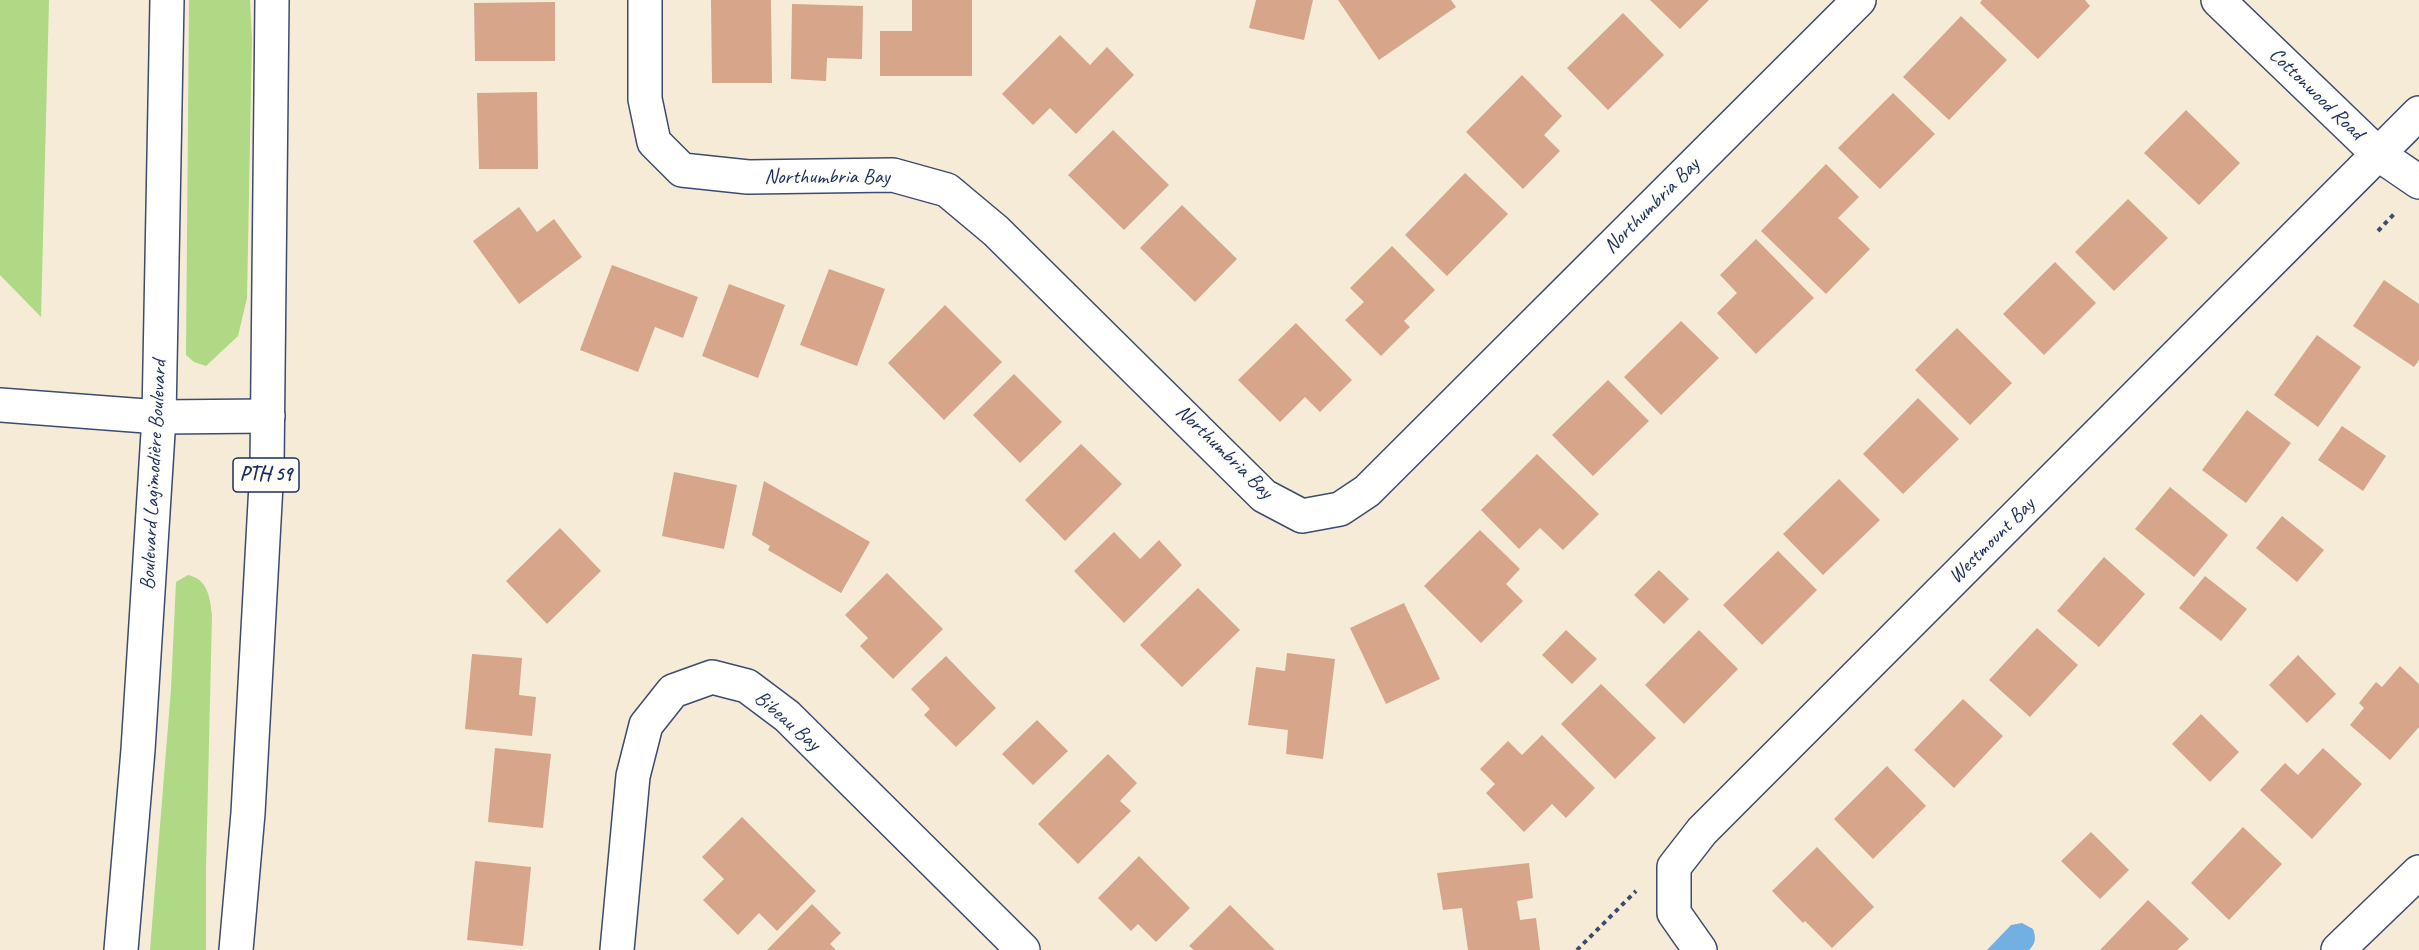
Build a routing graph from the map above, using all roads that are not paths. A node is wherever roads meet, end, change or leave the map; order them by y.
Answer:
1 (166, 0) edge
2 (273, 0) edge
3 (645, 0) edge
4 (1859, 0) edge
5 (2218, 0) edge
6 (2419, 113) edge
7 (2378, 154) junction
8 (2411, 193) edge
9 (0, 405) edge
10 (268, 416) junction
11 (159, 417) junction
12 (2419, 872) edge
13 (121, 950) edge
14 (236, 950) edge
15 (617, 950) edge
16 (1023, 950) edge
17 (1700, 950) edge
18 (2338, 950) edge

1 - 11 street, Boulevard Lagimodière Boulevard
2 - 10 street, PTH 59
3 - 4 street, Northumbria Bay
5 - 7 street, Cottonwood Road
6 - 7 street, Westmount Bay
7 - 8 street, Cottonwood Road
7 - 17 street, Westmount Bay
9 - 11 street
10 - 11 street
10 - 14 street, PTH 59
11 - 13 street, Boulevard Lagimodière Boulevard
12 - 18 street
15 - 16 street, Bibeau Bay

